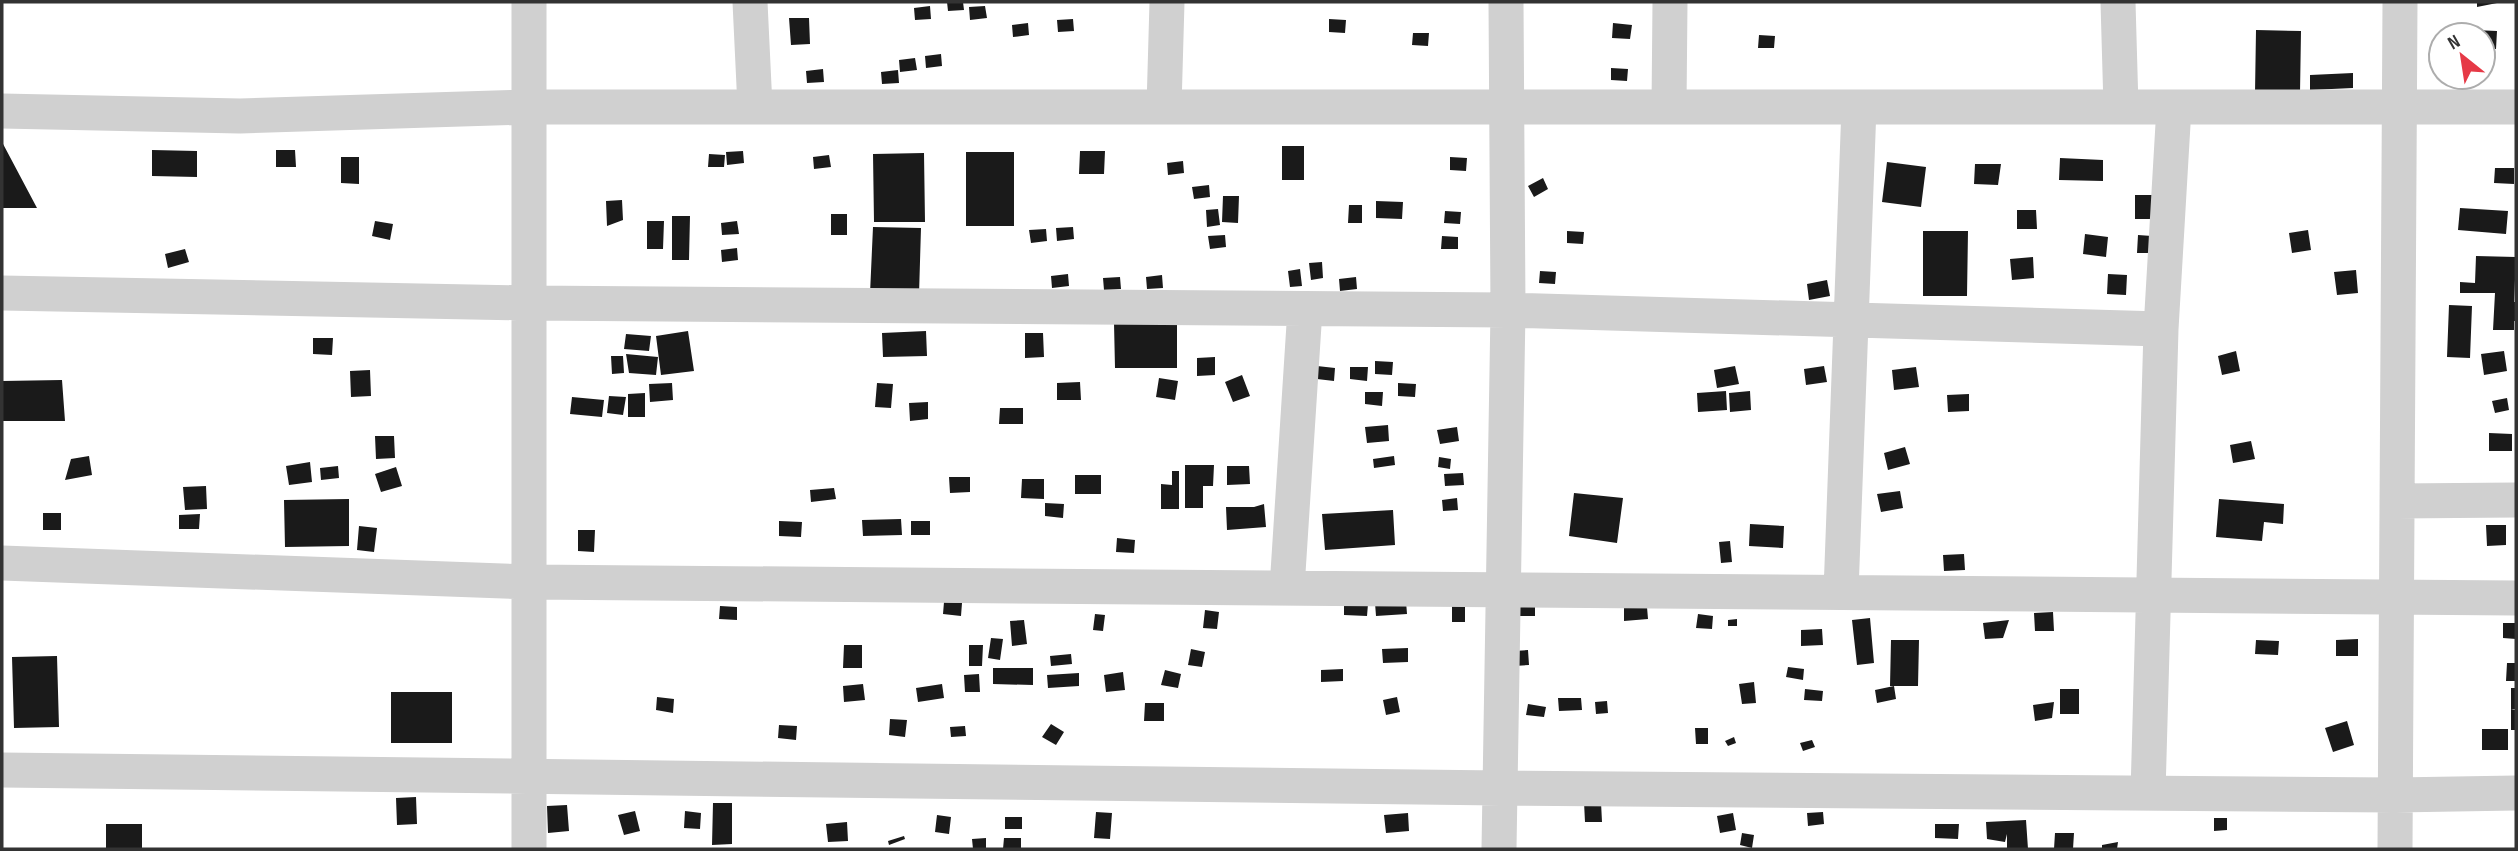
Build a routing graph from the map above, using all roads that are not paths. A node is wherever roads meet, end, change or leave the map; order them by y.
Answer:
1 (529, 2) edge
2 (750, 2) edge
3 (1167, 2) edge
4 (1506, 2) edge
5 (1670, 2) edge
6 (2118, 2) edge
7 (2400, 2) edge
8 (528, 107) junction
9 (755, 107) junction
10 (1164, 107) junction
11 (1506, 107) junction
12 (1669, 107) junction
13 (1859, 107) junction
14 (2120, 107) junction
15 (2174, 107) junction
16 (2400, 107) junction
17 (2516, 107) edge
18 (2, 111) edge
19 (2, 293) edge
20 (528, 303) junction
21 (1305, 309) junction
22 (1508, 310) junction
23 (1851, 319) junction
24 (2161, 329) junction
25 (2397, 500) junction
26 (2516, 500) edge
27 (2, 562) edge
28 (530, 582) junction
29 (1287, 588) junction
30 (1504, 589) junction
31 (1841, 593) junction
32 (2154, 596) junction
33 (2396, 598) junction
34 (2516, 598) edge
35 (2, 770) edge
36 (529, 776) junction
37 (1501, 788) junction
38 (2148, 793) junction
39 (2516, 793) edge
40 (2395, 795) junction
41 (529, 849) edge
42 (1499, 849) edge
43 (2395, 849) edge

1 - 8 street
2 - 9 street
3 - 10 street
4 - 11 street
5 - 12 street
6 - 14 street
7 - 16 street
8 - 9 street
8 - 18 street
8 - 20 street
9 - 10 street
10 - 11 street
11 - 12 street
11 - 22 street
12 - 13 street
13 - 14 street
13 - 23 street
14 - 15 street
15 - 16 street
15 - 24 street
16 - 17 street
16 - 25 street
19 - 20 street
20 - 21 street
20 - 28 street
21 - 22 street
21 - 29 street
22 - 23 street
22 - 30 street
23 - 24 street
23 - 31 street
24 - 32 street
25 - 26 street
25 - 33 street
27 - 28 street
28 - 29 street
28 - 36 street
29 - 30 street
30 - 31 street
30 - 37 street
31 - 32 street
32 - 33 street
32 - 38 street
33 - 34 street
33 - 40 street
35 - 36 street
36 - 37 street
36 - 41 street
37 - 38 street
37 - 42 street
38 - 40 street
39 - 40 street
40 - 43 street

